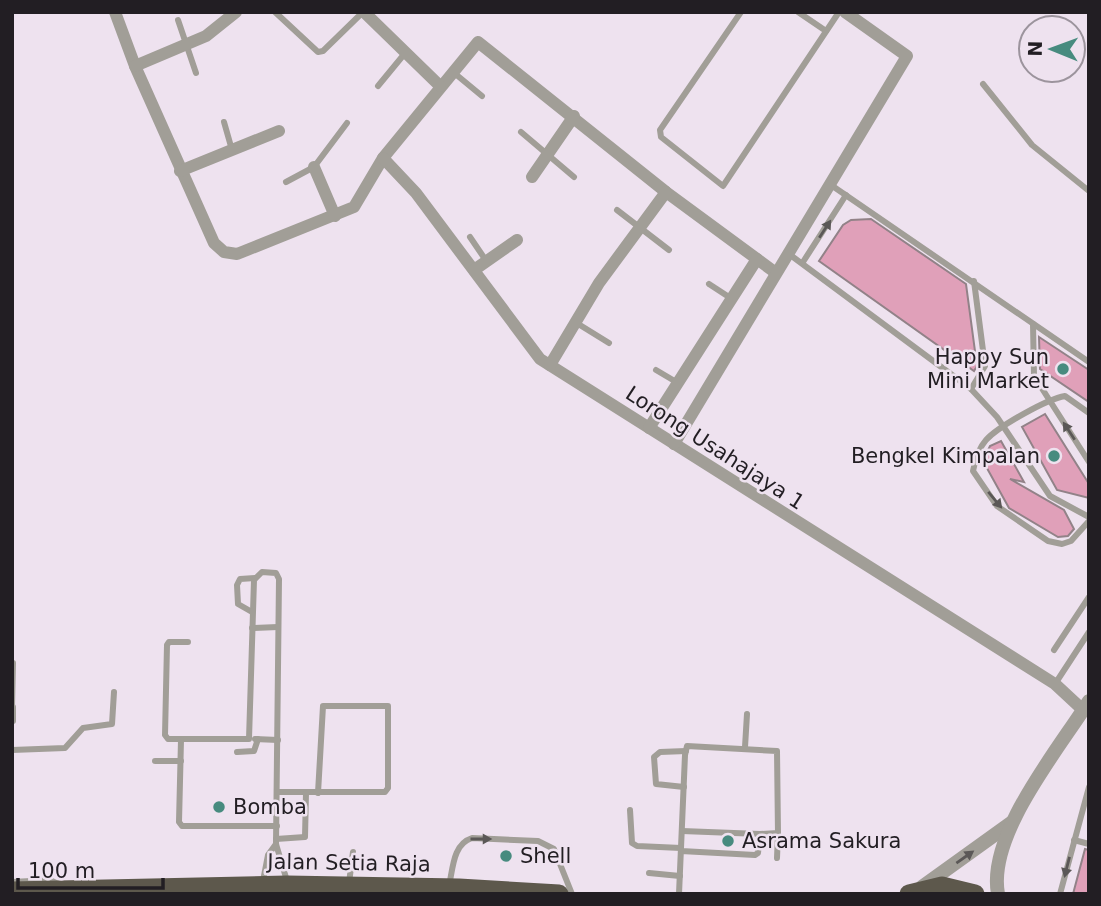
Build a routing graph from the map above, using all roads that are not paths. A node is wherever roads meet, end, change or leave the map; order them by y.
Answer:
1 (115, 12) edge
2 (236, 12) edge
3 (275, 12) edge
4 (364, 12) edge
5 (741, 12) edge
6 (798, 12) edge
7 (842, 12) edge
8 (178, 20) dead end
9 (826, 31) junction
10 (187, 44) junction
11 (405, 52) junction
12 (135, 66) junction
13 (452, 71) junction
14 (196, 73) dead end
15 (983, 84) dead end
16 (378, 86) dead end
17 (440, 86) junction
18 (482, 96) dead end
19 (574, 116) junction
20 (224, 122) dead end
21 (346, 123) dead end
22 (279, 131) dead end
23 (521, 132) dead end
24 (232, 150) junction
25 (549, 154) junction
26 (383, 158) junction
27 (314, 167) junction
28 (180, 171) junction
29 (532, 177) dead end
30 (574, 177) dead end
31 (286, 182) dead end
32 (830, 184) junction
33 (1089, 191) edge
34 (666, 192) junction
35 (846, 195) junction
36 (617, 210) dead end
37 (335, 216) junction
38 (640, 227) junction
39 (470, 237) dead end
40 (517, 240) dead end
41 (669, 250) dead end
42 (788, 253) junction
43 (757, 259) junction
44 (487, 262) junction
45 (803, 262) junction
46 (474, 270) junction
47 (776, 273) junction
48 (974, 281) junction
49 (709, 284) dead end
50 (732, 299) junction
51 (575, 322) junction
52 (1033, 324) junction
53 (609, 343) dead end
54 (1089, 362) edge
55 (550, 365) junction
56 (656, 370) dead end
57 (678, 383) junction
58 (971, 389) junction
59 (1049, 401) junction
60 (1089, 413) edge
61 (649, 428) junction
62 (1004, 428) junction
63 (674, 444) junction
64 (1089, 462) edge
65 (1089, 519) edge
66 (255, 578) junction
67 (1089, 597) edge
68 (252, 612) junction
69 (252, 628) junction
70 (278, 628) junction
71 (1089, 632) edge
72 (188, 642) dead end
73 (1054, 650) dead end
74 (13, 663) edge
75 (1055, 684) junction
76 (114, 692) dead end
77 (13, 707) edge
78 (1087, 709) edge
79 (747, 714) dead end
80 (13, 721) edge
81 (248, 739) junction
82 (258, 739) junction
83 (181, 740) junction
84 (278, 740) junction
85 (745, 747) junction
86 (12, 750) edge
87 (686, 751) junction
88 (237, 752) dead end
89 (155, 761) dead end
90 (181, 761) junction
91 (684, 787) junction
92 (1089, 787) edge
93 (277, 792) junction
94 (306, 793) junction
95 (318, 793) junction
96 (630, 810) dead end
97 (1012, 822) junction
98 (277, 826) junction
99 (682, 831) junction
100 (778, 833) junction
101 (760, 834) junction
102 (1073, 840) junction
103 (276, 842) junction
104 (1089, 844) edge
105 (681, 850) junction
106 (353, 852) dead end
107 (777, 858) dead end
108 (649, 873) dead end
109 (680, 876) junction
110 (12, 882) edge
111 (262, 885) junction
112 (287, 885) junction
113 (349, 885) junction
114 (449, 888) junction
115 (63, 890) junction
116 (12, 891) edge
117 (913, 892) edge
118 (559, 894) edge
119 (572, 894) edge
120 (679, 894) edge
121 (975, 894) edge
122 (998, 894) edge
123 (1060, 894) edge

1 - 12 street
2 - 10 street
3 - 4 lane
4 - 11 street
5 - 9 lane
6 - 9 lane
7 - 9 lane
7 - 32 street
8 - 10 lane
10 - 12 street
10 - 14 lane
11 - 16 lane
11 - 17 street
12 - 28 street
13 - 17 street
13 - 18 lane
13 - 19 street
15 - 33 lane
17 - 26 street
19 - 25 street
19 - 34 street
20 - 24 lane
21 - 27 lane
22 - 24 street
23 - 25 lane
24 - 28 street
25 - 29 street
25 - 30 lane
26 - 37 street
26 - 46 street, Lorong Usahajaya 1
27 - 31 lane
27 - 37 street
28 - 37 street
32 - 35 lane
32 - 42 street
34 - 38 street
34 - 43 street
45 -> 35 lane
35 - 48 lane
36 - 38 lane
38 - 41 lane
38 - 51 street
39 - 44 lane
40 - 44 street
42 - 45 lane
42 - 47 street
43 - 47 street
43 - 50 street
44 - 46 street
45 - 58 lane
46 - 55 street, Lorong Usahajaya 1
47 - 63 street
48 - 52 lane
48 - 58 lane
49 - 50 lane
50 - 57 street
51 - 53 lane
51 - 55 street
52 - 54 lane
52 - 59 lane
55 - 61 street, Lorong Usahajaya 1
56 - 57 lane
57 - 61 street
58 - 62 lane
59 - 60 lane
59 - 62 lane
64 -> 59 lane
61 - 63 street, Lorong Usahajaya 1
62 - 65 lane
62 -> 65 lane
63 - 75 street, Lorong Usahajaya 1
66 - 68 lane
66 - 68 lane
66 - 70 lane
67 - 73 lane
68 - 69 lane
69 - 70 lane
69 - 81 lane
70 - 84 lane
71 - 75 lane
72 - 83 lane
74 - 77 lane
75 - 78 street, Lorong Usahajaya 1
76 - 86 lane
77 - 80 lane
78 - 97 street
79 - 85 lane
81 - 82 lane
81 - 83 lane
82 - 84 lane
82 - 88 lane
83 - 90 lane
84 - 93 lane
85 - 87 lane
85 - 100 lane
87 - 91 lane
87 - 91 lane
89 - 90 lane
90 - 98 lane
91 - 99 lane
92 - 102 lane
93 - 94 lane
93 - 98 lane
94 - 95 lane
94 - 103 lane
95 - 95 lane
96 - 105 lane
117 -> 97 street
97 - 122 street
98 - 103 lane
99 - 101 lane
99 - 105 lane
100 - 101 lane
100 - 107 lane
101 - 105 lane
102 - 104 lane
102 -> 123 lane
103 - 111 lane
103 - 112 lane
105 - 109 lane
106 - 113 lane
108 - 109 lane
109 - 120 lane
110 - 115 lane
111 - 112 highway, Jalan Setia Raja
111 - 115 highway, Jalan Setia Raja
112 - 113 highway, Jalan Setia Raja
113 - 114 highway, Jalan Setia Raja
114 - 118 highway, Jalan Setia Raja
114 -> 119 lane
115 - 116 highway, Jalan Setia Raja
117 - 121 highway

